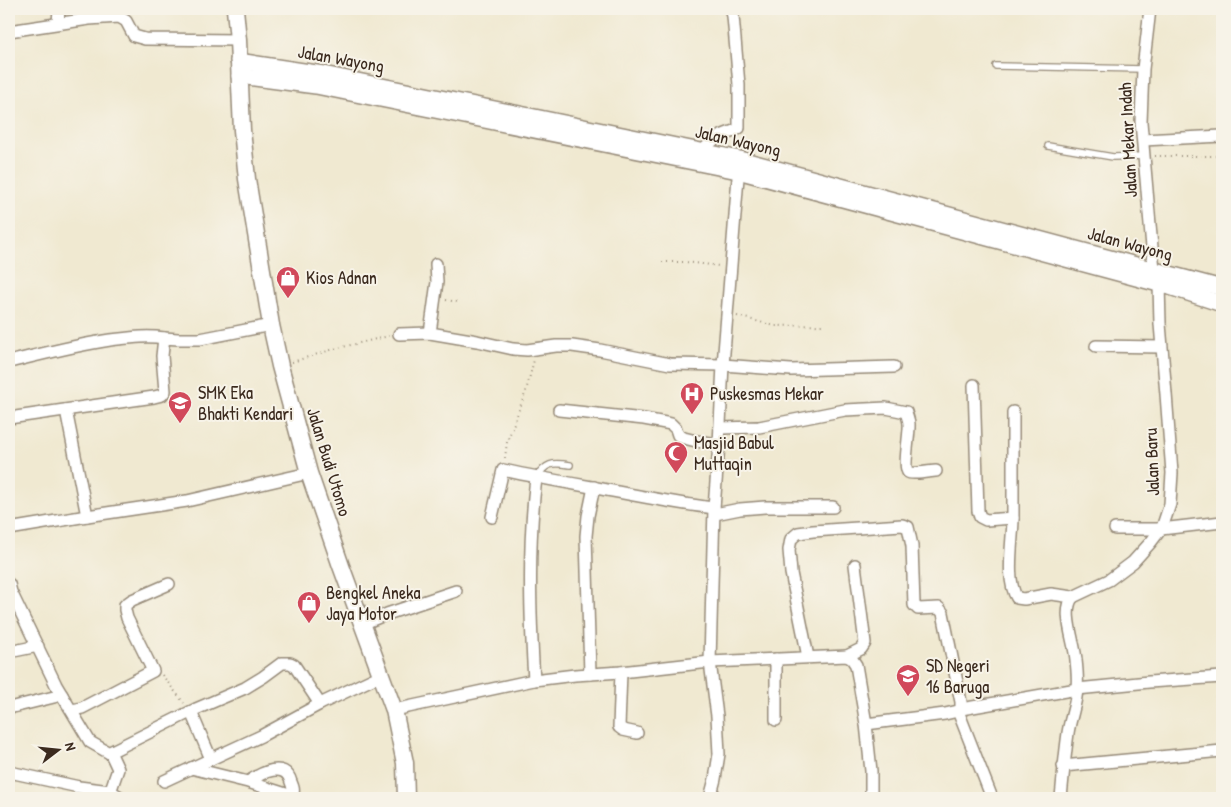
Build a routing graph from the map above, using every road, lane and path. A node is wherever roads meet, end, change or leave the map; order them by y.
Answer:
1 (59, 9) edge
2 (235, 9) edge
3 (731, 9) edge
4 (1150, 9) edge
5 (58, 24) junction
6 (9, 31) edge
7 (238, 40) junction
8 (996, 66) dead end
9 (239, 68) junction
10 (1143, 69) junction
11 (1222, 136) edge
12 (1143, 140) junction
13 (1048, 146) dead end
14 (703, 151) junction
15 (1145, 156) junction
16 (1222, 156) edge
17 (739, 165) junction
18 (662, 262) dead end
19 (436, 264) dead end
20 (730, 266) junction
21 (1154, 270) junction
22 (1159, 284) junction
23 (1222, 288) edge
24 (1222, 304) edge
25 (728, 314) junction
26 (271, 325) junction
27 (822, 325) dead end
28 (430, 333) junction
29 (399, 334) joint
30 (164, 338) junction
31 (1096, 346) dead end
32 (1162, 347) junction
33 (537, 348) junction
34 (9, 362) edge
35 (723, 365) junction
36 (280, 366) junction
37 (894, 367) dead end
38 (974, 385) dead end
39 (66, 410) junction
40 (559, 410) dead end
41 (1013, 412) dead end
42 (9, 418) edge
43 (720, 428) junction
44 (719, 444) junction
45 (570, 464) dead end
46 (503, 470) junction
47 (936, 471) dead end
48 (309, 473) junction
49 (536, 478) junction
50 (594, 487) junction
51 (833, 507) dead end
52 (714, 511) junction
53 (87, 516) junction
54 (492, 517) dead end
55 (1013, 518) junction
56 (1222, 522) edge
57 (1115, 528) dead end
58 (9, 529) edge
59 (1161, 529) junction
60 (856, 564) dead end
61 (9, 584) edge
62 (169, 584) dead end
63 (456, 591) dead end
64 (1073, 597) junction
65 (362, 624) junction
66 (38, 646) junction
67 (9, 652) edge
68 (848, 656) junction
69 (808, 657) junction
70 (776, 659) junction
71 (710, 662) junction
72 (153, 671) junction
73 (621, 672) junction
74 (590, 674) junction
75 (381, 675) junction
76 (1222, 677) edge
77 (534, 680) junction
78 (1077, 689) junction
79 (62, 695) junction
80 (320, 704) junction
81 (9, 708) edge
82 (72, 710) junction
83 (394, 710) junction
84 (959, 710) junction
85 (191, 712) junction
86 (776, 720) dead end
87 (866, 724) junction
88 (637, 732) dead end
89 (1222, 751) edge
90 (110, 754) junction
91 (211, 759) junction
92 (1063, 766) junction
93 (191, 768) junction
94 (9, 774) edge
95 (164, 781) dead end
96 (248, 782) dead end
97 (109, 795) edge
98 (122, 798) edge
99 (406, 798) edge
100 (710, 798) edge
101 (871, 798) edge
102 (992, 798) edge
103 (1060, 798) edge

1 - 5 street
2 - 7 main road, Jalan Budi Utomo
3 - 14 street
4 - 10 street, Jalan Mekar Indah
5 - 6 street
5 - 7 street
7 - 9 main road, Jalan Budi Utomo
8 - 10 lane
9 - 14 street, Jalan Wayong
9 - 17 street, Jalan Wayong
9 - 26 main road, Jalan Budi Utomo
10 - 12 street, Jalan Mekar Indah
11 - 12 street
12 - 15 street, Jalan Mekar Indah
13 - 15 lane
14 - 17 street, Jalan Wayong
15 - 16 path
15 - 21 street, Jalan Mekar Indah
17 - 20 street
17 - 21 street, Jalan Wayong
17 - 22 street, Jalan Wayong
18 - 20 path
19 - 28 street
20 - 25 street
21 - 23 street, Jalan Wayong
22 - 24 street, Jalan Wayong
22 - 32 street, Jalan Baru
25 - 27 path
25 - 35 street
26 - 30 street
26 - 36 main road, Jalan Budi Utomo
28 - 29 street
28 - 33 street
29 - 36 path
30 - 34 street
30 - 39 street
31 - 32 street
32 - 59 street, Jalan Baru
33 - 35 street
33 - 46 path
35 - 37 street
35 - 43 street
36 - 48 main road, Jalan Budi Utomo
38 - 55 street
39 - 42 street
39 - 53 street
40 - 44 street
41 - 55 street
43 - 44 street
43 - 47 street
44 - 52 street
45 - 49 lane
46 - 49 street
46 - 54 street
48 - 53 street
48 - 65 main road, Jalan Budi Utomo
49 - 50 street
49 - 77 street
50 - 52 street
50 - 74 street
51 - 52 street
52 - 71 street
53 - 58 street
55 - 64 street
56 - 59 street
57 - 59 street
59 - 64 street, Jalan Baru
60 - 68 street
61 - 66 street
62 - 72 street
63 - 65 street
64 - 78 street
65 - 75 main road, Jalan Budi Utomo
66 - 67 street
66 - 79 street
68 - 69 street
68 - 87 street
69 - 70 street
69 - 84 street
70 - 71 street
70 - 86 street
71 - 73 street
71 - 100 street
72 - 82 street
72 - 85 path
73 - 74 street
73 - 88 street
74 - 77 street
75 - 80 street
75 - 83 main road, Jalan Budi Utomo
76 - 78 street
77 - 83 street
78 - 84 street
78 - 92 street
79 - 81 street
79 - 82 street
80 - 85 street
80 - 91 street
82 - 90 street
83 - 99 main road, Jalan Budi Utomo
84 - 87 street
84 - 102 street
85 - 90 street
85 - 91 street
87 - 101 street
89 - 92 street
90 - 97 street
91 - 93 street
92 - 103 street
93 - 95 street
93 - 96 street
94 - 97 street
97 - 98 street

